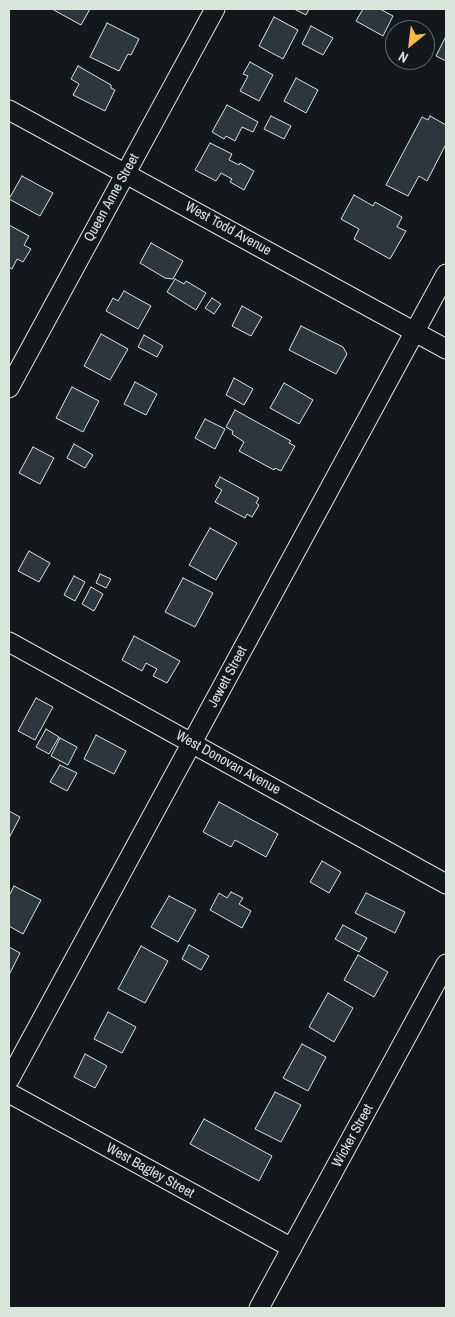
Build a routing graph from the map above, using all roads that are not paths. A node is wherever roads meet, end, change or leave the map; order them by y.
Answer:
1 (215, 9) edge
2 (9, 110) edge
3 (125, 174) junction
4 (446, 274) edge
5 (415, 332) junction
6 (446, 349) edge
7 (9, 388) edge
8 (9, 642) edge
9 (192, 743) junction
10 (446, 884) edge
11 (446, 964) edge
12 (9, 1080) edge
13 (9, 1093) edge
14 (292, 1248) junction
15 (259, 1308) edge

1 - 3 street, Queen Anne Street
2 - 3 street, West Todd Avenue
3 - 5 street, West Todd Avenue
3 - 7 street, Queen Anne Street
4 - 5 street, Jewett Street
5 - 6 street, West Todd Avenue
5 - 9 street, Jewett Street
8 - 9 street, West Donovan Avenue
9 - 10 street, West Donovan Avenue
9 - 12 street, Jewett Street
11 - 14 street, Wicker Street
13 - 14 street, West Bagley Street
14 - 15 street, Wicker Street

